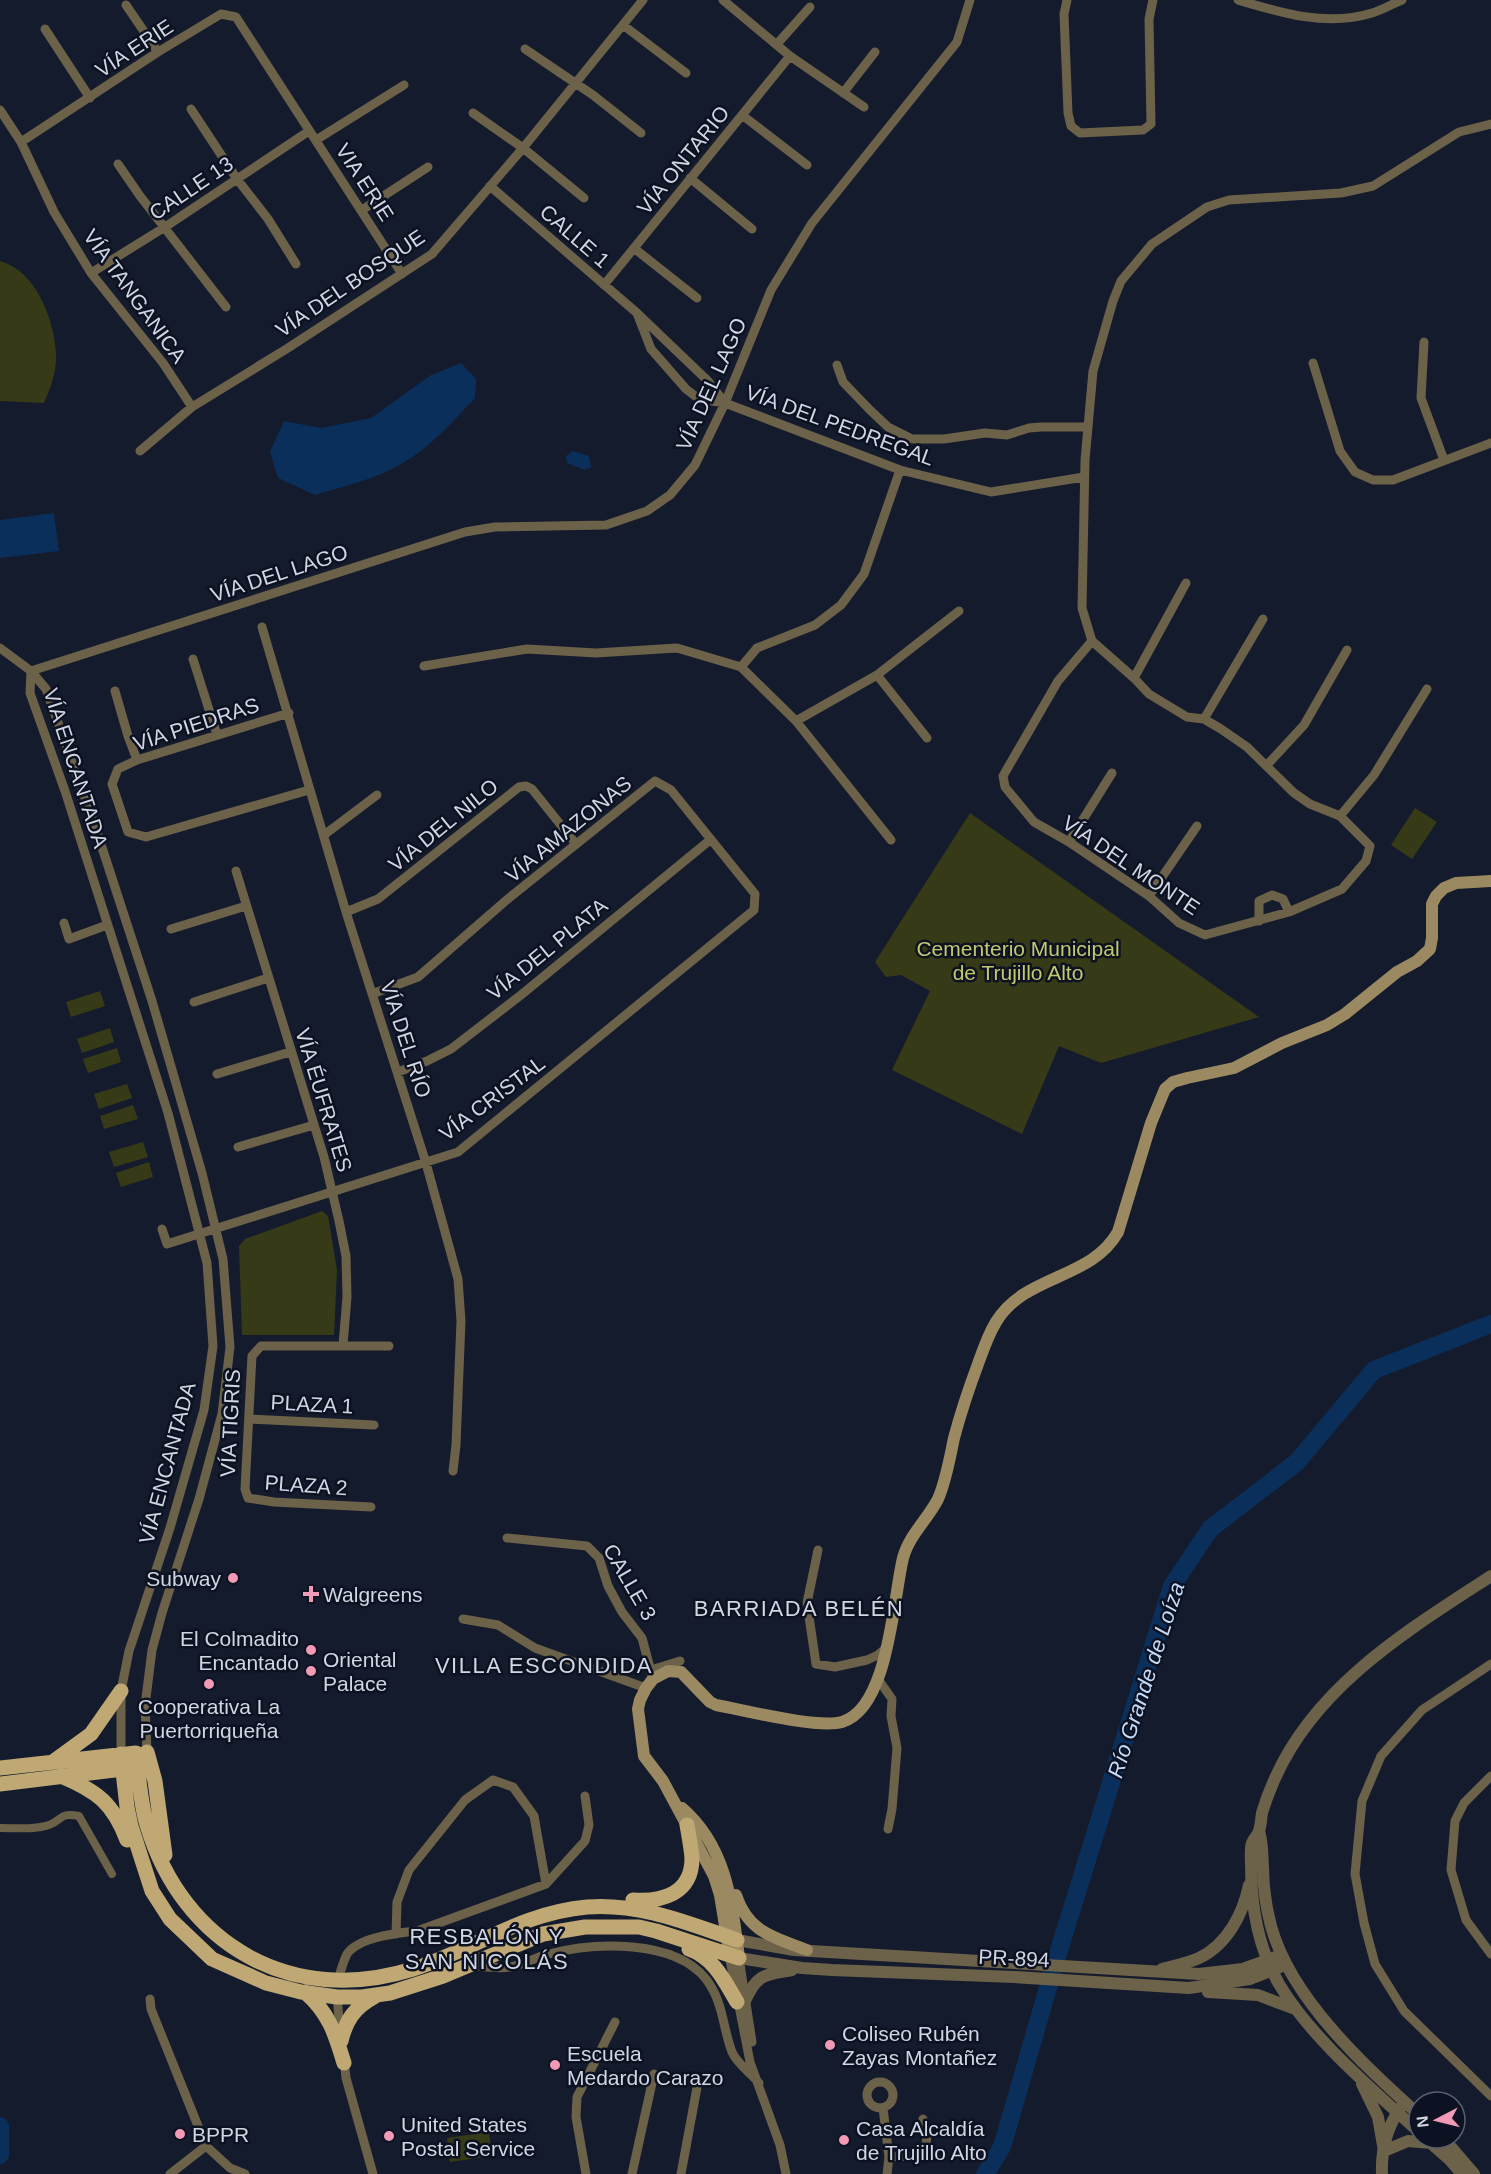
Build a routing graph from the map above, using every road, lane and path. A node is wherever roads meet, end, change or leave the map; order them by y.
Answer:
1 (643, 0) edge
2 (723, 0) edge
3 (970, 0) edge
4 (1067, 0) edge
5 (1153, 0) edge
6 (1238, 0) edge
7 (1402, 0) edge
8 (126, 5) dead end
9 (810, 7) dead end
10 (623, 25) junction
11 (45, 30) dead end
12 (777, 44) junction
13 (525, 49) dead end
14 (158, 52) junction
15 (875, 52) dead end
16 (790, 56) junction
17 (686, 73) dead end
18 (576, 83) junction
19 (404, 85) dead end
20 (843, 93) junction
21 (90, 98) junction
22 (864, 107) dead end
23 (191, 109) dead end
24 (0, 110) edge
25 (472, 113) dead end
26 (742, 116) junction
27 (1491, 124) edge
28 (309, 131) junction
29 (641, 133) dead end
30 (316, 140) junction
31 (21, 142) junction
32 (523, 148) junction
33 (118, 164) dead end
34 (807, 165) dead end
35 (428, 167) dead end
36 (690, 178) junction
37 (237, 179) junction
38 (490, 186) junction
39 (584, 198) dead end
40 (362, 210) junction
41 (165, 227) junction
42 (752, 230) dead end
43 (635, 249) junction
44 (296, 264) dead end
45 (91, 273) junction
46 (402, 274) junction
47 (604, 285) junction
48 (697, 298) dead end
49 (226, 307) dead end
50 (637, 313) junction
51 (1424, 342) dead end
52 (1313, 363) dead end
53 (837, 365) dead end
54 (725, 403) junction
55 (192, 407) junction
56 (1088, 427) junction
57 (1491, 443) edge
58 (140, 451) dead end
59 (1444, 460) junction
60 (900, 470) junction
61 (1084, 477) junction
62 (1186, 583) dead end
63 (959, 611) dead end
64 (1263, 620) dead end
65 (262, 627) dead end
66 (1092, 641) junction
67 (0, 648) edge
68 (1347, 650) dead end
69 (193, 659) dead end
70 (424, 666) dead end
71 (741, 667) junction
72 (31, 671) junction
73 (877, 675) junction
74 (1134, 678) junction
75 (1427, 689) dead end
76 (115, 691) dead end
77 (289, 713) junction
78 (1204, 719) junction
79 (795, 721) junction
80 (217, 735) junction
81 (927, 738) dead end
82 (137, 760) junction
83 (1267, 765) junction
84 (1112, 773) dead end
85 (309, 790) junction
86 (377, 795) dead end
87 (1340, 816) junction
88 (1197, 826) dead end
89 (324, 835) junction
90 (711, 840) junction
91 (891, 840) dead end
92 (1069, 842) junction
93 (576, 844) junction
94 (236, 871) dead end
95 (1491, 881) edge
96 (1149, 896) junction
97 (754, 903) joint
98 (246, 906) junction
99 (346, 912) junction
100 (1289, 912) junction
101 (1259, 921) junction
102 (64, 923) dead end
103 (107, 926) junction
104 (171, 929) dead end
105 (268, 978) junction
106 (372, 994) junction
107 (194, 1002) dead end
108 (291, 1052) junction
109 (398, 1072) junction
110 (217, 1074) dead end
111 (314, 1125) junction
112 (238, 1147) dead end
113 (426, 1163) junction
114 (332, 1191) junction
115 (162, 1229) dead end
116 (216, 1229) junction
117 (201, 1234) junction
118 (343, 1345) junction
119 (389, 1346) dead end
120 (249, 1419) junction
121 (374, 1425) dead end
122 (453, 1471) dead end
123 (245, 1489) joint
124 (371, 1508) dead end
125 (507, 1538) dead end
126 (818, 1550) dead end
127 (1491, 1576) edge
128 (463, 1619) dead end
129 (885, 1649) junction
130 (680, 1661) dead end
131 (1491, 1664) edge
132 (650, 1679) junction
133 (878, 1679) junction
134 (121, 1690) junction
135 (133, 1759) junction
136 (0, 1768) edge
137 (52, 1770) junction
138 (1491, 1776) edge
139 (0, 1784) edge
140 (585, 1796) dead end
141 (674, 1802) junction
142 (687, 1825) junction
143 (0, 1828) edge
144 (888, 1829) dead end
145 (1259, 1831) junction
146 (112, 1874) dead end
147 (1251, 1874) junction
148 (546, 1884) junction
149 (729, 1886) junction
150 (153, 1891) junction
151 (586, 1907) junction
152 (664, 1933) junction
153 (396, 1934) junction
154 (732, 1938) junction
155 (807, 1950) junction
156 (1491, 1954) edge
157 (734, 1956) junction
158 (1283, 1960) junction
159 (468, 1966) junction
160 (1270, 1966) junction
161 (802, 1968) junction
162 (1155, 1970) junction
163 (338, 1980) junction
164 (1189, 1988) junction
165 (305, 1992) junction
166 (378, 1995) junction
167 (336, 1997) junction
168 (150, 1999) dead end
169 (741, 2002) junction
170 (1295, 2009) junction
171 (615, 2022) dead end
172 (341, 2041) junction
173 (344, 2063) junction
174 (1358, 2075) junction
175 (653, 2079) dead end
176 (698, 2082) dead end
177 (759, 2083) junction
178 (1491, 2095) edge
179 (1401, 2107) junction
180 (883, 2108) dead end
181 (1407, 2110) edge
182 (1407, 2115) edge
183 (923, 2119) dead end
184 (1407, 2141) edge
185 (206, 2146) junction
186 (1438, 2150) edge
187 (1453, 2150) edge
188 (1384, 2151) junction
189 (889, 2157) junction
190 (172, 2174) edge
191 (245, 2174) edge
192 (374, 2174) edge
193 (586, 2174) edge
194 (632, 2174) edge
195 (681, 2174) edge
196 (786, 2174) edge
197 (887, 2174) edge
198 (1382, 2174) edge
199 (1462, 2174) edge
200 (1474, 2174) edge

1 - 10 street, VÍA DEL BOSQUE
2 - 12 street
3 - 54 street, VÍA DEL LAGO
4 - 5 street
6 - 7 street
8 - 14 street
9 - 12 street
10 - 17 street
10 - 18 street, VÍA DEL BOSQUE
11 - 21 street
12 - 16 street
13 - 18 street
14 - 21 street, VÍA ERIE
14 - 28 street, VÍA ERIE
15 - 20 street
16 - 20 street
16 - 26 street, VÍA ONTARIO
18 - 29 street
18 - 32 street, VÍA DEL BOSQUE
19 - 30 street
20 - 22 street
21 - 31 street, VÍA ERIE
23 - 37 street
24 - 31 street, VÍA TANGANICA
25 - 32 street
26 - 34 street
26 - 36 street, VÍA ONTARIO
27 - 56 street
28 - 30 street, VÍA ERIE
28 - 37 street, CALLE 13
30 - 40 street, VIA ERIE
31 - 45 street, VÍA TANGANICA
32 - 38 street, VÍA DEL BOSQUE
32 - 39 street
33 - 41 street
35 - 40 street
36 - 42 street
36 - 43 street, VÍA ONTARIO
37 - 41 street, CALLE 13
37 - 44 street
38 - 46 street, VÍA DEL BOSQUE
38 - 47 street, CALLE 1
40 - 46 street, VIA ERIE
41 - 45 street, CALLE 13
41 - 49 street
43 - 47 street, VÍA ONTARIO
43 - 48 street
45 - 55 street, VÍA TANGANICA
46 - 55 street, VÍA DEL BOSQUE
47 - 50 street, CALLE 1
50 - 54 street, CALLE 1
50 - 54 street, CALLE 1
51 - 59 street
52 - 59 street
53 - 56 street
54 - 60 street, VÍA DEL PEDREGAL
54 - 72 street, VÍA DEL LAGO
55 - 58 street, VÍA DEL BOSQUE
56 - 61 street
57 - 59 street
60 - 61 street, VÍA DEL PEDREGAL
60 - 71 street
61 - 66 street
62 - 74 street
63 - 73 street
64 - 78 street
65 - 77 street, VÍA DEL RÍO
66 - 74 street, VÍA DEL MONTE
66 - 92 street, VÍA DEL MONTE
67 - 72 street
68 - 83 street
69 - 80 street
70 - 71 street
71 - 79 street
72 - 103 street, VÍA ENCANTADA
72 - 116 street, VÍA ENCANTADA
73 - 79 street
73 - 81 street
74 - 78 street, VÍA DEL MONTE
75 - 87 street
76 - 82 street
77 - 80 street, VÍA PIEDRAS
77 - 85 street, VÍA DEL RÍO
78 - 83 street, VÍA DEL MONTE
79 - 91 street
80 - 82 street, VÍA PIEDRAS
82 - 85 street, VÍA PIEDRAS
83 - 87 street, VÍA DEL MONTE
84 - 92 street
85 - 89 street, VÍA DEL RÍO
86 - 89 street
87 - 100 street, VÍA DEL MONTE
88 - 96 street
89 - 99 street, VÍA DEL RÍO
90 - 93 street, VÍA AMAZONAS
90 - 97 street, VÍA AMAZONAS
90 - 109 street, VÍA DEL PLATA
92 - 96 street, VÍA DEL MONTE
93 - 99 street, VÍA DEL NILO
93 - 106 street, VÍA AMAZONAS
94 - 98 street, VÍA ÉUFRATES
95 - 129 main road
96 - 101 street, VÍA DEL MONTE
97 - 113 street, VÍA CRISTAL
98 - 104 street
98 - 105 street, VÍA ÉUFRATES
99 - 106 street, VÍA DEL RÍO
100 - 101 street, VÍA DEL MONTE
100 - 101 street
102 - 103 street
103 - 117 street, VÍA ENCANTADA
105 - 107 street
105 - 108 street, VÍA ÉUFRATES
106 - 109 street, VÍA DEL RÍO
108 - 110 street
108 - 111 street, VÍA ÉUFRATES
109 - 113 street, VÍA DEL RÍO
111 - 112 street
111 - 114 street, VÍA ÉUFRATES
113 - 114 street, VÍA CRISTAL
113 - 122 street, VÍA DEL RÍO
114 - 116 street, VÍA CRISTAL
114 - 118 street, VÍA ÉUFRATES
115 - 117 street, VÍA CRISTAL
116 - 117 street, VÍA CRISTAL
116 - 135 street, VÍA ENCANTADA
117 - 134 street, VÍA ENCANTADA
118 - 119 street, VÍA TIGRIS
118 - 120 street, VÍA TIGRIS
120 - 121 street, PLAZA 1
120 - 123 street, VÍA TIGRIS
123 - 124 street, PLAZA 2
125 - 132 street, CALLE 3
126 - 129 street
127 - 145 street
128 - 132 street
129 - 133 main road
130 - 132 street
131 - 178 street
132 - 133 main road
132 - 141 main road
133 - 144 street
134 - 135 street, VÍA ENCANTADA
134 - 137 main road
135 - 137 main road
135 - 150 main road
135 - 163 main road
136 - 137 main road
137 - 139 main road
137 - 150 main road
138 - 156 street
140 - 148 street
141 - 142 main road
141 - 149 main road
142 - 151 main road
142 - 154 main road
143 - 146 street
145 - 147 street
145 - 158 street
147 - 160 street
147 - 162 street
148 - 153 street
148 - 153 street
149 - 154 main road
149 - 155 main road
150 - 165 main road
151 - 154 main road
151 - 163 main road
152 - 157 main road
152 - 159 main road
152 - 169 main road
153 - 163 street
154 - 155 street, PR-894 / PR-894
154 - 157 main road
155 - 162 street, PR-894 / PR-894
157 - 161 street, PR-894 / PR-894
157 - 169 street
158 - 160 street, PR-894 / PR-894
158 - 179 street
159 - 166 main road
159 - 177 street
160 - 162 street, PR-894 / PR-894
160 - 164 street, PR-894 / PR-894
160 - 170 street
161 - 164 street, PR-894 / PR-894
161 - 169 street
163 - 167 street
164 - 170 street
165 - 167 main road
165 - 173 main road
166 - 167 main road
166 - 172 main road
167 - 172 street
168 - 185 street
169 - 177 street
170 - 174 street
171 - 193 street
172 - 173 street
173 - 192 street
174 - 179 street
174 - 188 street
175 - 194 street
176 - 195 street
177 - 196 street
179 - 181 street
179 - 182 street
179 - 188 street
180 - 189 street
183 - 189 street
184 - 188 street
185 - 190 street
185 - 191 street
186 - 199 street
187 - 200 street
188 - 198 street
189 - 197 street

